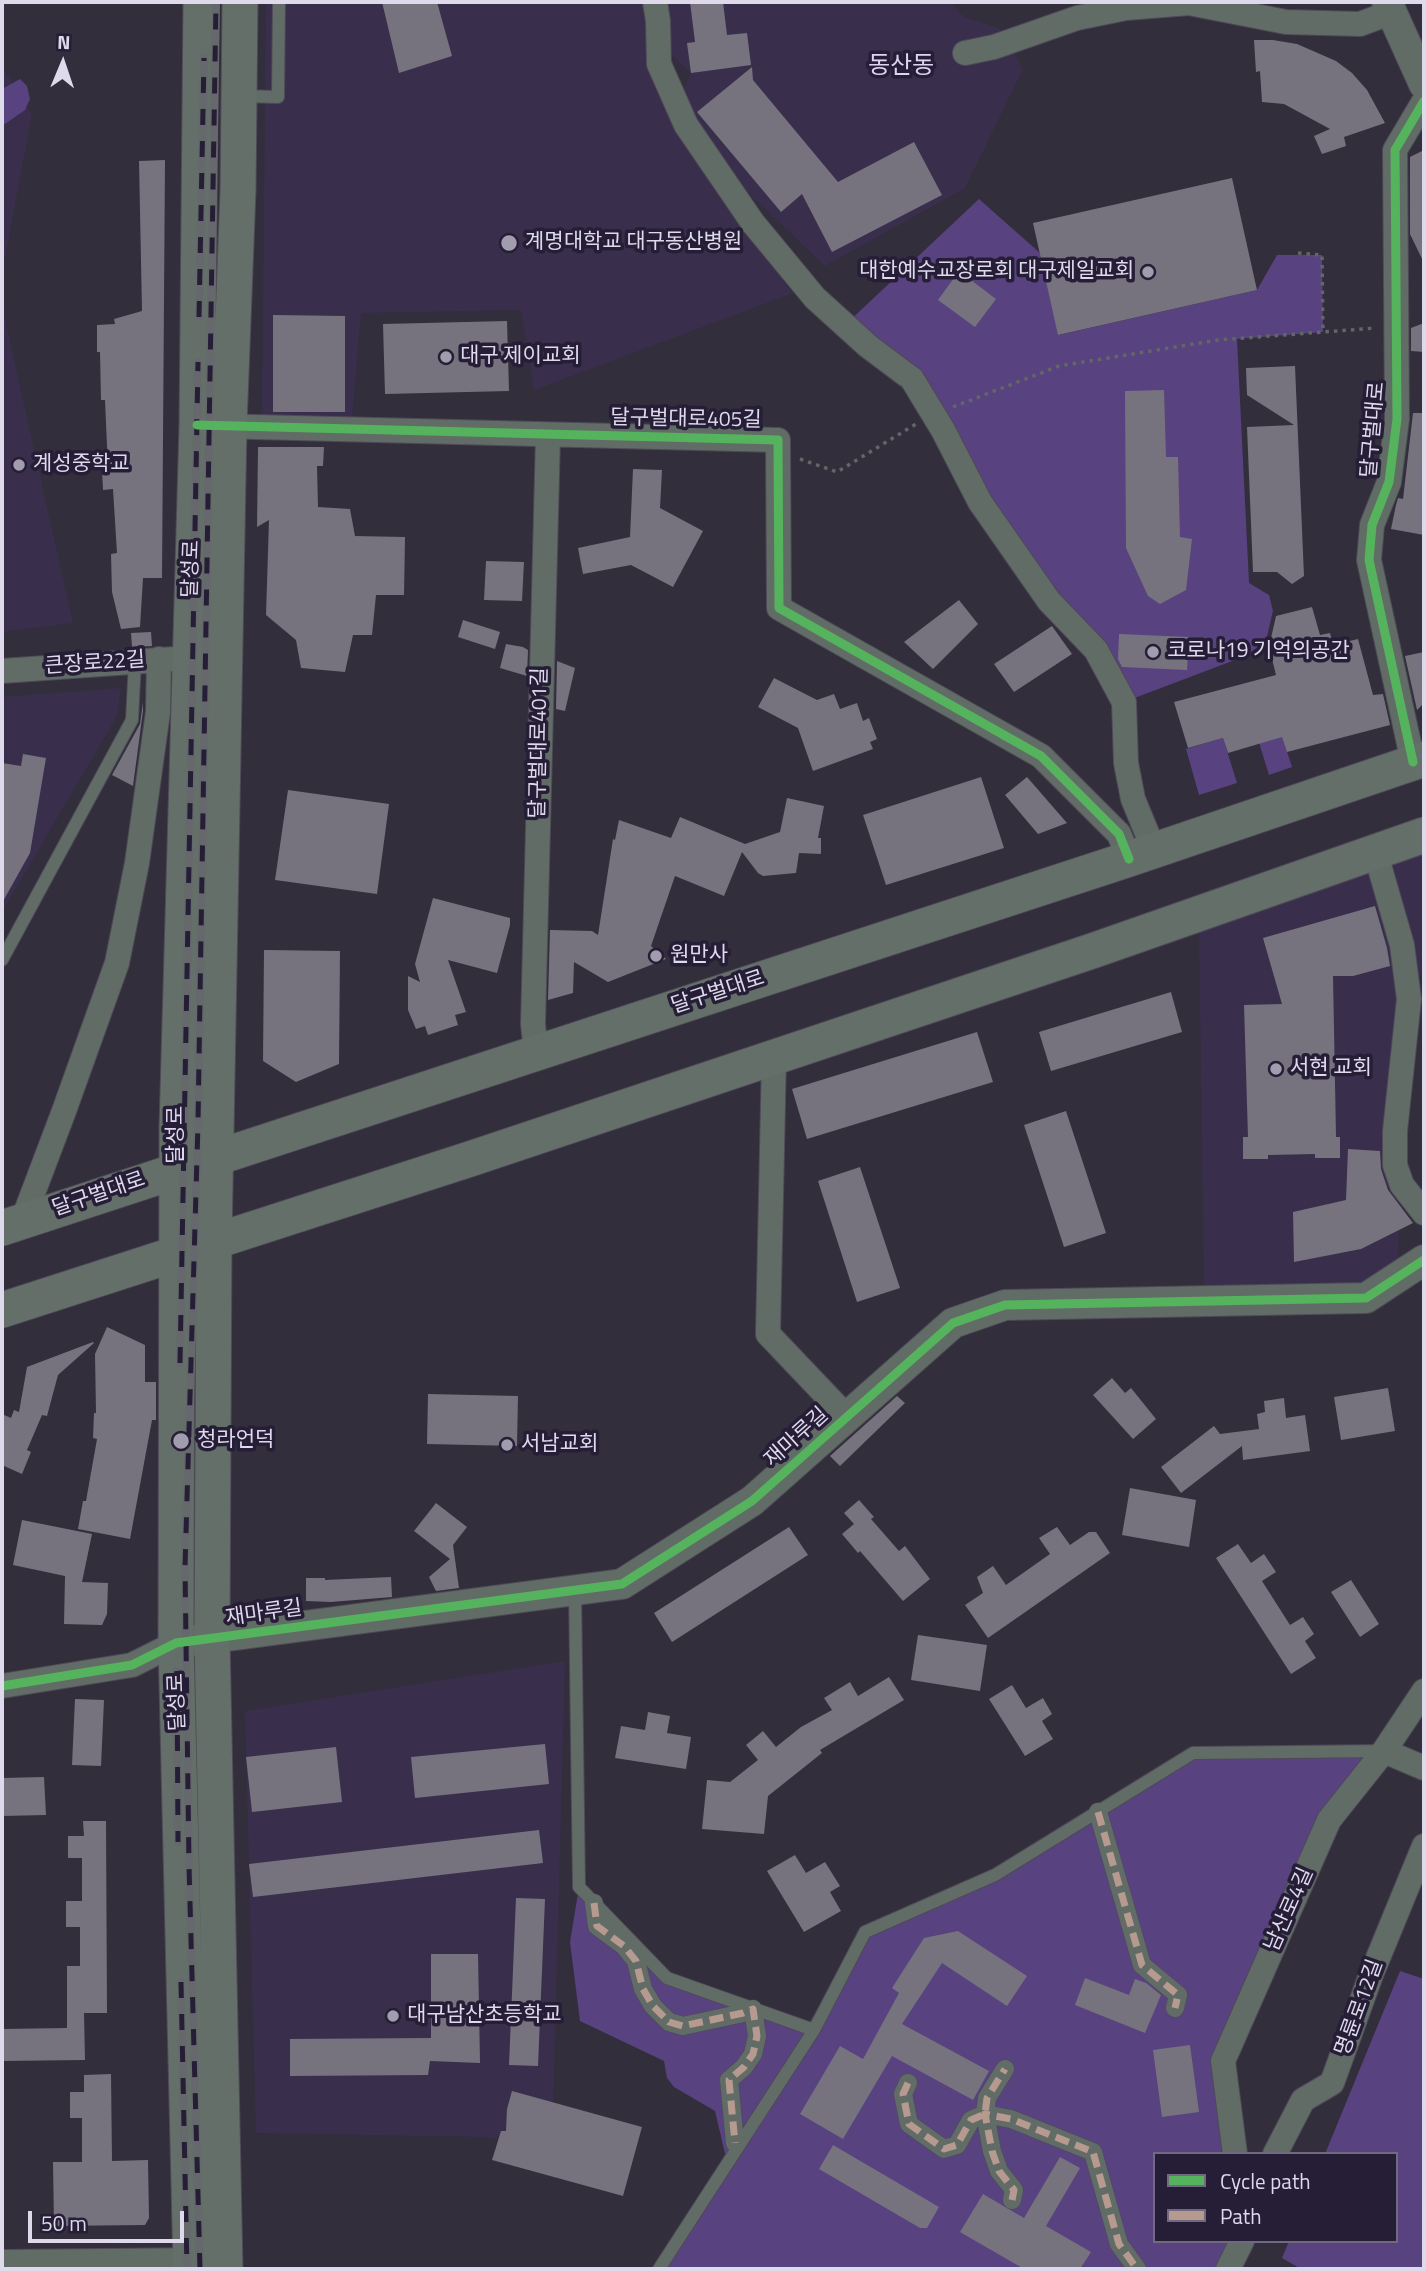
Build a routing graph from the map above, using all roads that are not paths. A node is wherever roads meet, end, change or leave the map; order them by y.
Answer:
1 (201, 2) edge
2 (240, 2) edge
3 (279, 2) edge
4 (655, 2) edge
5 (1389, 7) edge
6 (965, 54) dead end
7 (1424, 84) edge
8 (237, 96) junction
9 (1424, 101) edge
10 (213, 425) junction
11 (548, 435) junction
12 (161, 660) junction
13 (2, 671) edge
14 (1419, 760) edge
15 (1424, 835) edge
16 (1375, 851) junction
17 (1141, 855) junction
18 (2, 960) edge
19 (536, 1052) junction
20 (774, 1057) junction
21 (216, 1157) junction
22 (177, 1169) junction
23 (1424, 1213) edge
24 (12, 1225) edge
25 (214, 1242) junction
26 (177, 1254) junction
27 (1424, 1260) edge
28 (2, 1310) edge
29 (847, 1417) junction
30 (576, 1590) junction
31 (212, 1638) junction
32 (176, 1643) junction
33 (2, 1686) edge
34 (1424, 1690) edge
35 (1384, 1751) junction
36 (1424, 1768) edge
37 (1098, 1812) junction
38 (1424, 1846) edge
39 (594, 1903) joint
40 (634, 1951) junction
41 (1175, 2008) dead end
42 (753, 2009) junction
43 (814, 2031) junction
44 (1005, 2069) dead end
45 (908, 2083) dead end
46 (985, 2114) junction
47 (735, 2143) dead end
48 (1235, 2152) edge
49 (1276, 2152) edge
50 (1012, 2200) dead end
51 (1241, 2243) edge
52 (2, 2262) edge
53 (208, 2265) edge
54 (659, 2269) edge
55 (1137, 2269) edge
56 (1228, 2269) edge

1 - 10 main road, 달성로
2 - 8 main road
3 - 8 lane
4 - 17 street, bridge
5 - 6 street
5 - 7 street
8 - 10 main road
9 - 14 street, 달구벌대로
10 - 11 street, 달구벌대로405길
10 - 12 main road, 달성로
10 - 21 main road
11 - 17 street, 달구벌대로405길
11 - 19 street, 달구벌대로401길
12 - 13 street, 큰장로22길
12 - 18 lane
12 - 22 main road, 달성로
12 - 24 street, 달구벌대로
14 - 17 main road, 달구벌대로
15 - 16 main road
16 - 20 main road
16 - 23 street
17 - 19 main road, 달구벌대로
19 - 21 main road, 달구벌대로
20 - 25 main road
20 - 29 street
21 - 22 main road, 달구벌대로
21 - 25 main road
22 - 24 main road, 달구벌대로
22 - 26 main road, 달성로
25 - 26 main road
25 - 31 main road
26 - 28 main road
26 - 32 main road, 달성로
27 - 29 street, 재마루길
29 - 30 street, 재마루길
30 - 31 street, 재마루길
30 - 39 lane
31 - 32 street, 재마루길
31 - 53 main road
32 - 33 street
32 - 53 main road, 달성로
34 - 35 street, 남산로4길
35 - 36 street
35 - 37 lane
35 - 48 street, 남산로4길
37 - 41 street
37 - 43 lane
38 - 49 street, 명륜로12길
39 - 40 street
40 - 42 lane
40 - 42 street
42 - 43 lane
42 - 47 street
43 - 54 lane
44 - 46 street
45 - 46 street
46 - 50 street
46 - 55 street
51 - 56 street
52 - 53 street

